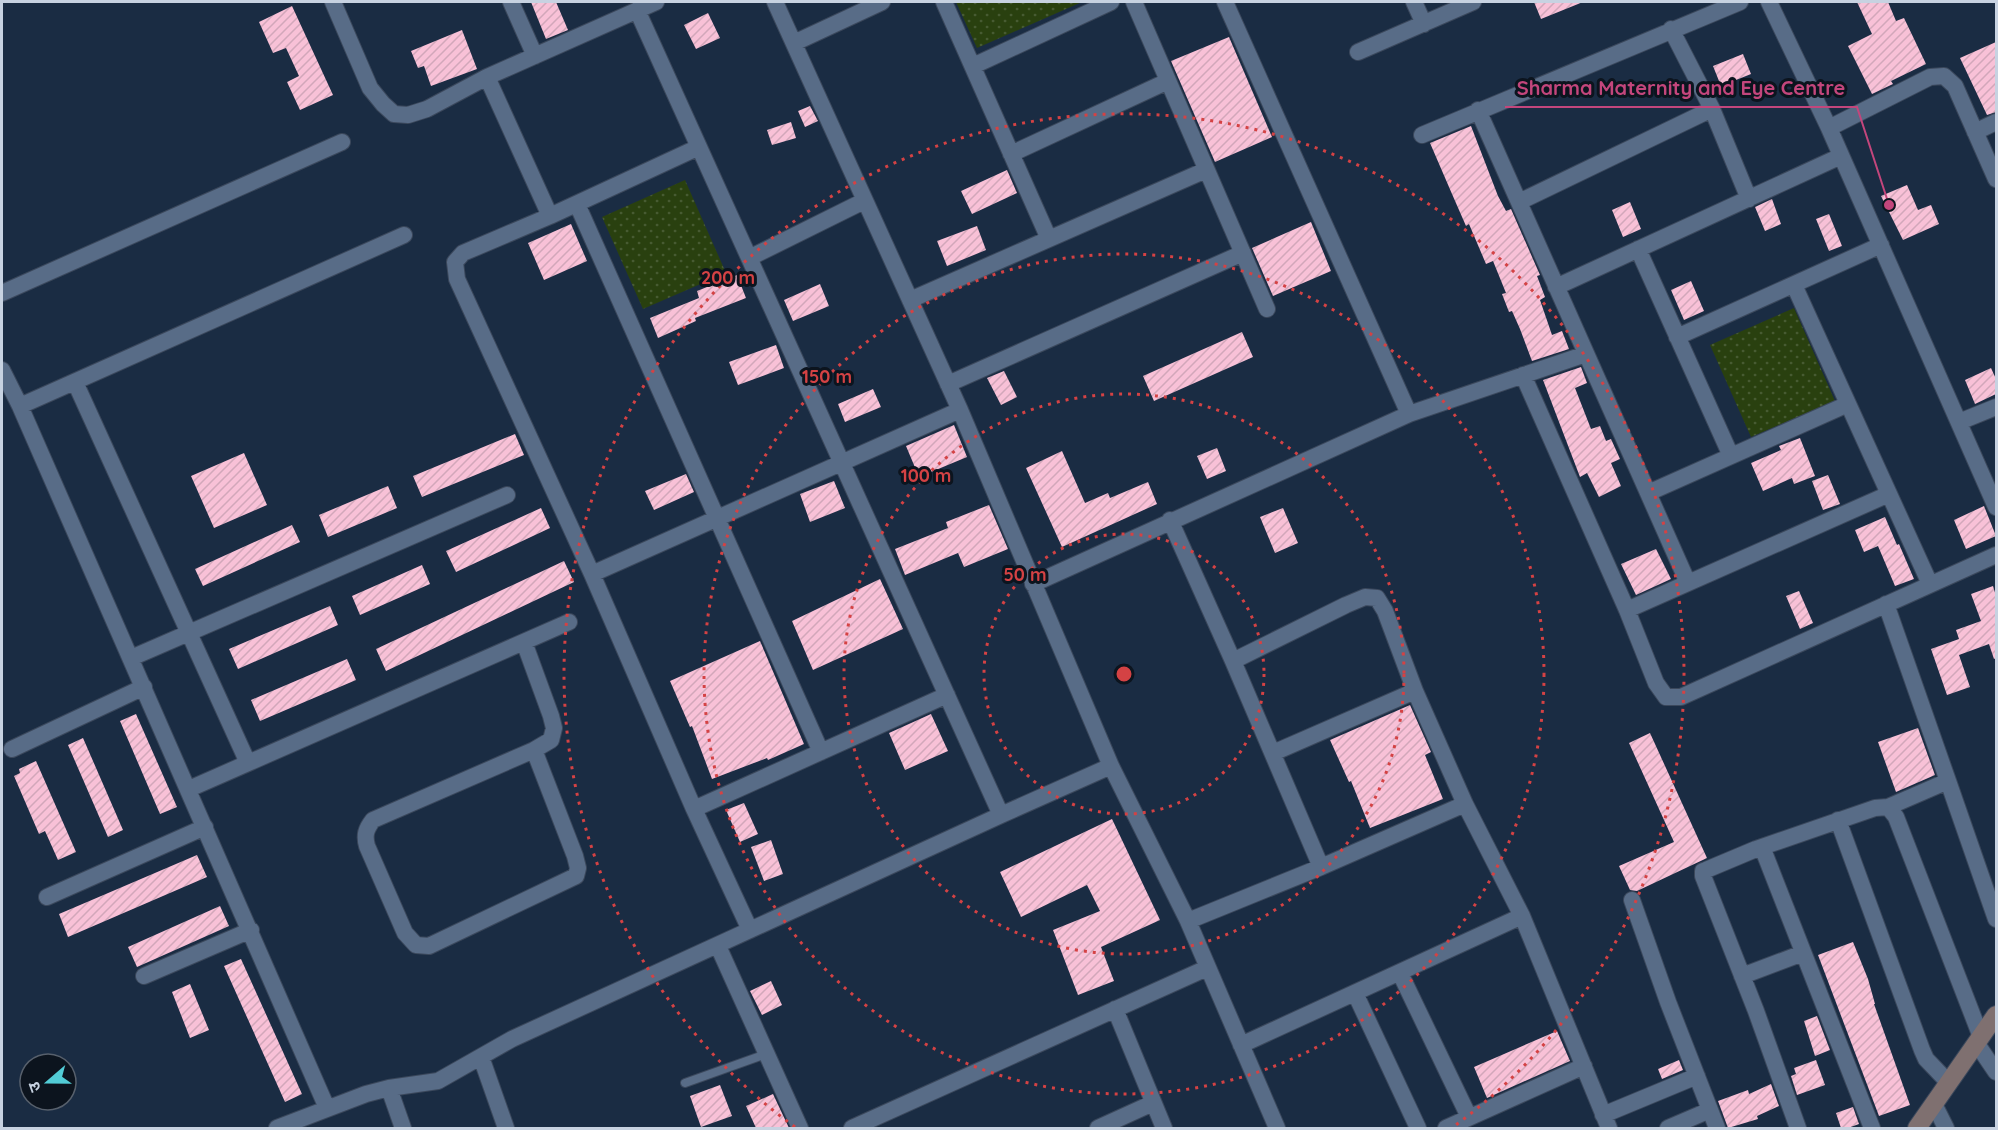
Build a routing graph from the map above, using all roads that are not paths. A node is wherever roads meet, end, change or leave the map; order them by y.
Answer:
1 (333, 2) edge
2 (511, 2) edge
3 (656, 2) edge
4 (775, 2) edge
5 (882, 2) edge
6 (944, 2) edge
7 (1111, 2) edge
8 (1134, 2) edge
9 (1225, 2) edge
10 (1414, 2) edge
11 (1473, 2) edge
12 (1740, 2) edge
13 (1769, 2) edge
14 (637, 10) junction
15 (1424, 24) junction
16 (1671, 29) junction
17 (794, 43) junction
18 (1358, 52) dead end
19 (535, 56) junction
20 (973, 66) junction
21 (487, 77) junction
22 (1168, 81) junction
23 (1712, 109) junction
24 (1478, 110) junction
25 (1996, 122) edge
26 (1829, 128) junction
27 (1976, 132) junction
28 (1422, 135) dead end
29 (342, 142) dead end
30 (699, 147) junction
31 (1011, 154) junction
32 (1841, 156) junction
33 (1206, 170) junction
34 (1996, 179) edge
35 (1749, 198) junction
36 (864, 201) junction
37 (1519, 202) junction
38 (577, 204) junction
39 (550, 216) junction
40 (404, 235) dead end
41 (1049, 239) junction
42 (1881, 245) junction
43 (1638, 249) junction
44 (1243, 253) junction
45 (749, 258) junction
46 (1794, 285) junction
47 (1556, 287) junction
48 (2, 293) edge
49 (910, 300) junction
50 (1267, 309) dead end
51 (1677, 337) junction
52 (1586, 354) junction
53 (2, 370) edge
54 (1523, 375) junction
55 (75, 382) junction
56 (948, 384) junction
57 (1848, 404) junction
58 (20, 406) junction
59 (1996, 407) edge
60 (960, 410) junction
61 (1409, 414) junction
62 (1959, 422) junction
63 (1731, 456) junction
64 (842, 463) junction
65 (1648, 493) junction
66 (1889, 494) junction
67 (507, 495) dead end
68 (1996, 507) edge
69 (717, 518) junction
70 (1170, 520) junction
71 (1996, 555) edge
72 (592, 574) junction
73 (1688, 583) junction
74 (1033, 584) junction
75 (1930, 584) junction
76 (1886, 604) junction
77 (1627, 610) junction
78 (569, 622) dead end
79 (189, 632) junction
80 (524, 642) junction
81 (131, 658) junction
82 (1233, 661) junction
83 (144, 687) junction
84 (1415, 691) junction
85 (947, 695) junction
86 (12, 748) dead end
87 (534, 750) junction
88 (821, 752) junction
89 (1273, 753) junction
90 (248, 763) junction
91 (1111, 766) junction
92 (1948, 781) junction
93 (189, 789) junction
94 (1465, 804) junction
95 (1888, 807) junction
96 (694, 809) junction
97 (1001, 815) junction
98 (1838, 820) junction
99 (205, 827) junction
100 (1762, 847) junction
101 (1321, 867) junction
102 (47, 897) dead end
103 (1632, 900) dead end
104 (1522, 916) junction
105 (1996, 919) edge
106 (1188, 921) junction
107 (251, 930) junction
108 (750, 930) junction
109 (718, 946) junction
110 (1803, 953) junction
111 (1208, 968) junction
112 (1400, 973) junction
113 (144, 976) dead end
114 (1742, 976) junction
115 (1355, 993) junction
116 (1115, 1009) junction
117 (1996, 1015) edge
118 (1979, 1041) junction
119 (1241, 1046) junction
120 (766, 1054) junction
121 (481, 1057) junction
122 (1584, 1066) junction
123 (1996, 1072) edge
124 (1697, 1076) junction
125 (685, 1083) dead end
126 (1949, 1083) junction
127 (389, 1088) junction
128 (1152, 1103) junction
129 (1934, 1104) junction
130 (327, 1108) junction
131 (1710, 1110) junction
132 (1469, 1117) junction
133 (886, 1122) edge
134 (1606, 1122) edge
135 (294, 1125) edge
136 (277, 1128) edge
137 (403, 1128) edge
138 (506, 1128) edge
139 (800, 1128) edge
140 (852, 1128) edge
141 (1098, 1128) edge
142 (1164, 1128) edge
143 (1277, 1128) edge
144 (1418, 1128) edge
145 (1446, 1128) edge
146 (1668, 1128) edge
147 (1717, 1128) edge
148 (1798, 1128) edge
149 (1872, 1128) edge
150 (1917, 1128) edge
151 (1946, 1128) edge

1 - 21 street
2 - 19 street
3 - 14 street
4 - 17 street
5 - 17 street
6 - 20 street
7 - 20 street
8 - 22 street
9 - 61 street
10 - 15 street
11 - 15 street
12 - 16 street
13 - 26 street
14 - 19 street
14 - 30 street
15 - 18 street
16 - 23 street
16 - 24 street
17 - 36 street
19 - 21 street
20 - 31 street
21 - 39 street
22 - 31 street
22 - 33 street
23 - 35 street
23 - 37 street
24 - 28 street
24 - 37 street
25 - 27 street
26 - 27 street
26 - 32 street
27 - 34 street
29 - 48 street
30 - 38 street
30 - 45 street
31 - 41 street
32 - 35 street
32 - 42 street
33 - 41 street
33 - 44 street
35 - 43 street
36 - 45 street
36 - 49 street
37 - 47 street
38 - 39 street
38 - 69 street
39 - 72 street
40 - 55 street
41 - 49 street
42 - 46 street
42 - 62 street
43 - 47 street
43 - 51 street
44 - 50 street
44 - 56 street
45 - 64 street
46 - 51 street
46 - 57 street
47 - 52 street
49 - 56 street
51 - 63 street
52 - 54 street
52 - 65 street
53 - 58 street
54 - 61 street
54 - 77 street
55 - 58 street
55 - 79 street
56 - 60 street
57 - 63 street
57 - 66 street
58 - 81 street
59 - 62 street
60 - 64 street
60 - 74 street
61 - 70 street
62 - 68 street
63 - 65 street
64 - 69 street
64 - 85 street
65 - 73 street
66 - 73 street
66 - 75 street
67 - 79 street
69 - 72 street
69 - 88 street
70 - 74 street
70 - 82 street
71 - 75 street
72 - 96 street
73 - 77 street
74 - 91 street
75 - 76 street
76 - 77 street
76 - 92 street
78 - 80 street
79 - 81 street
79 - 90 street
80 - 87 street
80 - 90 street
81 - 83 street
82 - 84 street
82 - 89 street
83 - 86 street
83 - 93 street
84 - 89 street
84 - 94 street
85 - 88 street
85 - 97 street
87 - 87 street
88 - 96 street
89 - 101 street
90 - 93 street
91 - 97 street
91 - 106 street
92 - 95 street
92 - 105 street
93 - 99 street
94 - 101 street
94 - 104 street
95 - 98 street
95 - 118 street
96 - 108 street
97 - 108 street
98 - 100 street
98 - 126 street
99 - 102 street
99 - 107 street
100 - 110 street
100 - 114 street
101 - 106 street
103 - 124 street
104 - 112 street
104 - 122 street
106 - 111 street
107 - 113 street
107 - 130 street
108 - 109 street
109 - 120 street
109 - 121 street
110 - 114 street
110 - 149 street
111 - 116 street
111 - 119 street
112 - 115 street
112 - 132 street
114 - 148 street
115 - 119 street
115 - 144 street
116 - 128 street
116 - 133 street
117 - 118 street
118 - 123 street
118 - 126 street
119 - 143 street
120 - 125 lane
120 - 139 street
121 - 127 street
121 - 138 street
122 - 132 street
122 - 134 street
124 - 131 street
124 - 134 street
126 - 129 street
127 - 130 street
127 - 137 street
128 - 141 street
128 - 142 street
129 - 150 street
129 - 151 street
130 - 135 street
131 - 146 street
131 - 147 street
132 - 145 street
133 - 140 street
135 - 136 street

